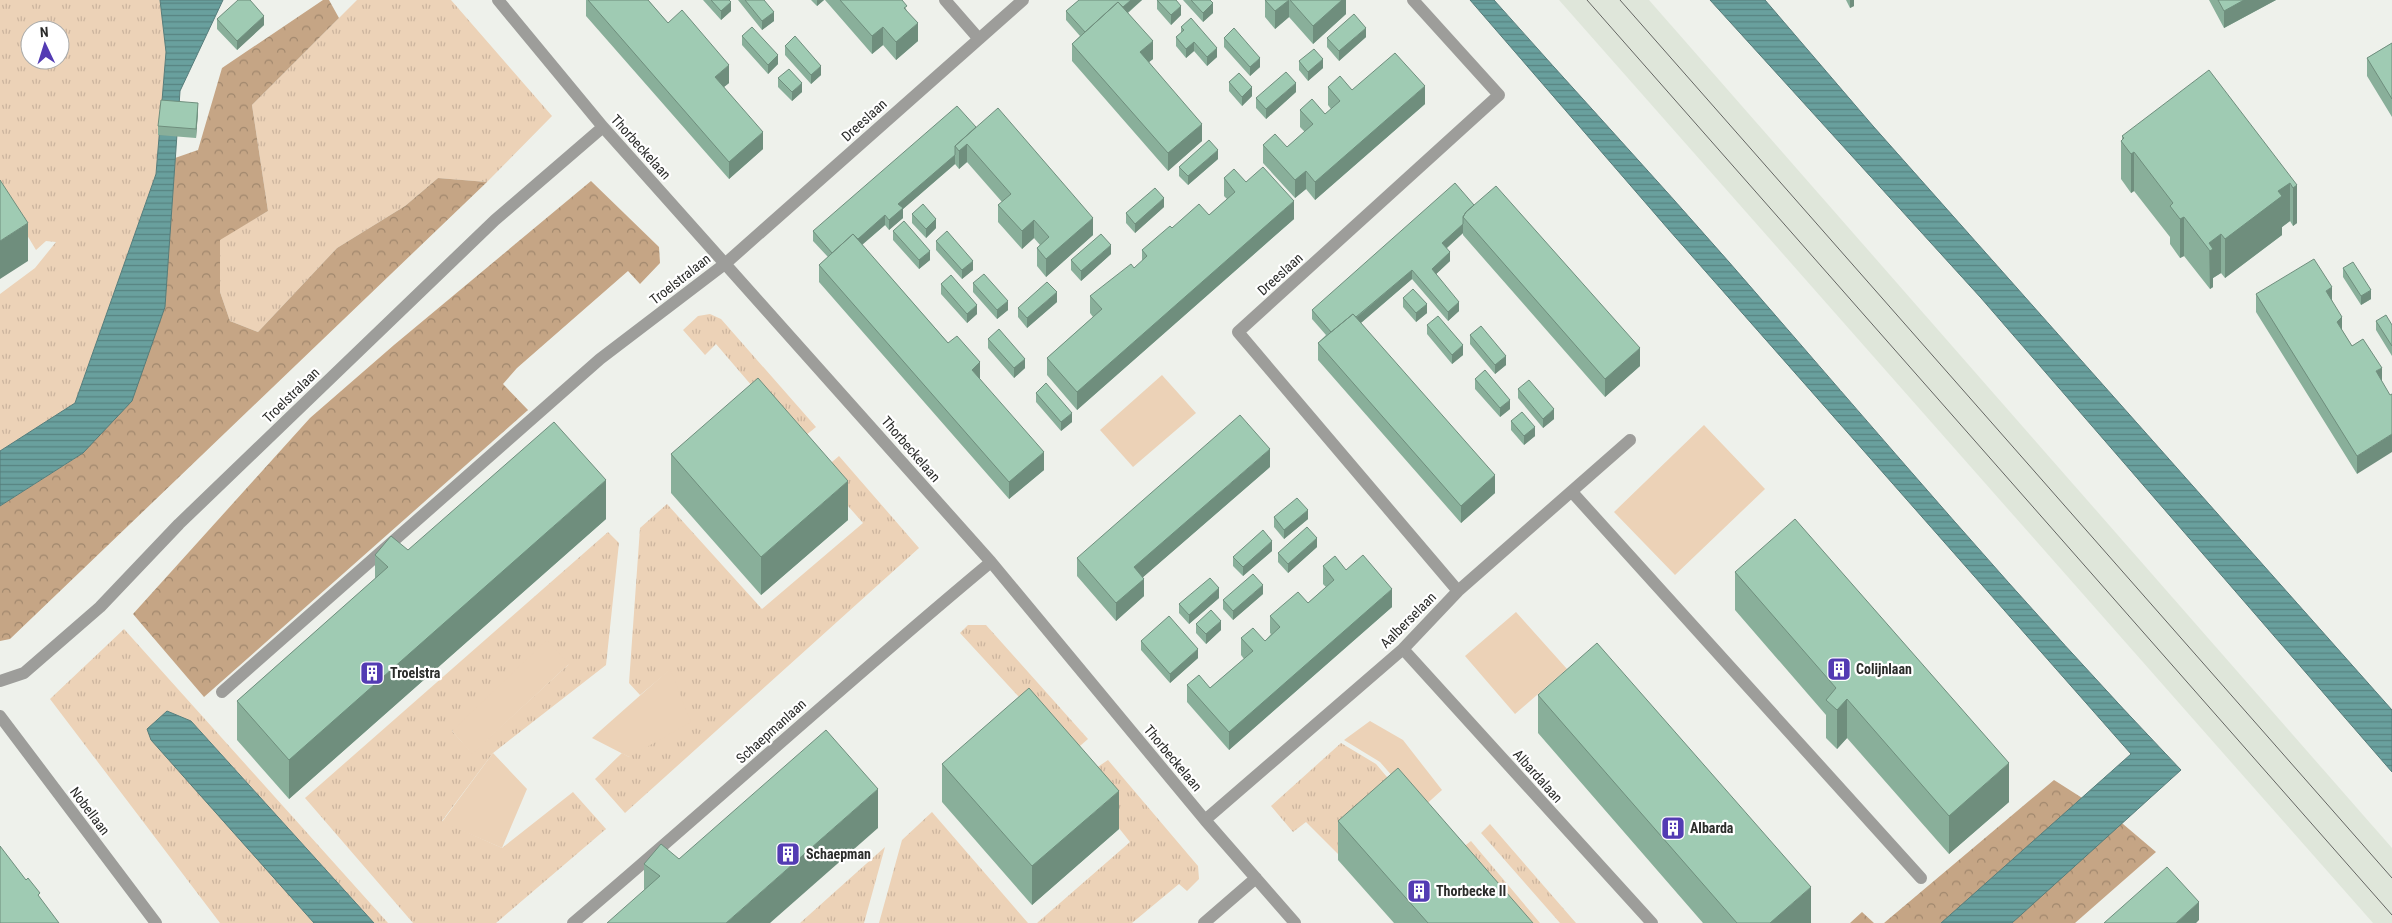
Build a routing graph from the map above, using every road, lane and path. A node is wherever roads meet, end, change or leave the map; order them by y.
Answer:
1 (498, 0) edge
2 (945, 0) edge
3 (1023, 0) edge
4 (1413, 0) edge
5 (979, 39) junction
6 (603, 127) junction
7 (726, 263) junction
8 (1630, 440) dead end
9 (1572, 492) junction
10 (991, 562) junction
11 (1458, 591) junction
12 (1403, 648) junction
13 (0, 681) edge
14 (222, 692) dead end
15 (0, 716) edge
16 (1205, 820) junction
17 (1256, 878) junction
18 (1920, 878) dead end
19 (156, 923) edge
20 (573, 923) edge
21 (1204, 923) edge
22 (1295, 923) edge
23 (1652, 923) edge

1 - 6 street, Thorbeckelaan
2 - 5 street
3 - 5 street, Dreeslaan
4 - 11 street, Dreeslaan
5 - 7 street, Dreeslaan
6 - 7 street, Thorbeckelaan
6 - 13 street, Troelstralaan
7 - 10 street, Thorbeckelaan
7 - 14 street, Troelstralaan
8 - 9 street, Aalberselaan
9 - 11 street, Aalberselaan
9 - 18 street
10 - 16 street, Thorbeckelaan
10 - 20 street, Schaepmanlaan
11 - 12 street, Aalberselaan
12 - 16 street, Aalberselaan
12 - 23 street, Albardalaan
15 - 19 street, Nobellaan
16 - 17 street, Thorbeckelaan
17 - 21 street
17 - 22 street, Thorbeckelaan

